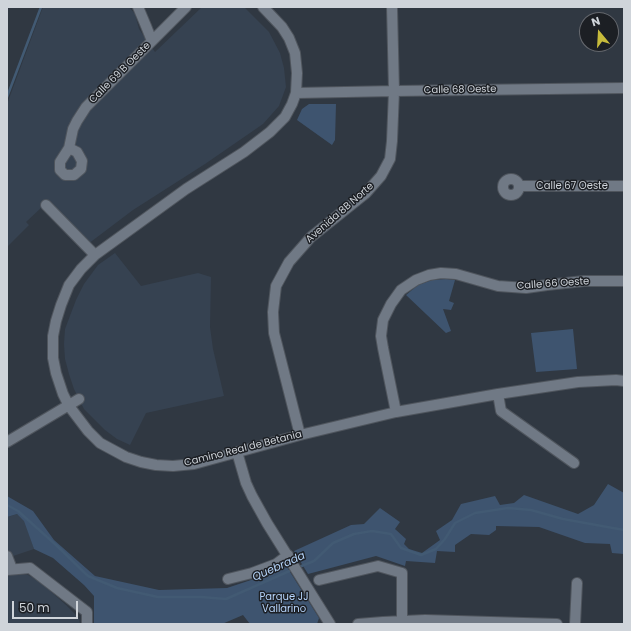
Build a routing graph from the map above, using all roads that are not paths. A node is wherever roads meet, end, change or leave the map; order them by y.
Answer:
1 (138, 7) edge
2 (186, 7) edge
3 (263, 7) edge
4 (392, 7) edge
5 (152, 41) junction
6 (624, 88) edge
7 (394, 91) junction
8 (296, 93) junction
9 (69, 148) dead end
10 (519, 186) dead end
11 (624, 186) edge
12 (46, 206) dead end
13 (95, 255) junction
14 (624, 281) edge
15 (624, 381) edge
16 (498, 394) junction
17 (79, 399) dead end
18 (69, 406) junction
19 (396, 412) junction
20 (300, 435) junction
21 (7, 442) edge
22 (237, 452) junction
23 (574, 463) dead end
24 (7, 556) edge
25 (289, 558) junction
26 (9, 569) edge
27 (228, 579) dead end
28 (319, 580) dead end
29 (577, 583) dead end
30 (402, 621) junction
31 (87, 624) edge
32 (330, 624) edge
33 (358, 624) edge
34 (557, 624) edge
35 (575, 624) edge

1 - 5 street
2 - 5 street, Calle 69 B Oeste
3 - 8 street, Camino Real de Betania
4 - 7 street, Avenida 8B Norte
5 - 9 street, Calle 69 B Oeste
6 - 7 street, Calle 68 Oeste
7 - 8 street, Calle 68 Oeste
7 - 20 street, Avenida 8B Norte
8 - 13 street, Camino Real de Betania
10 - 11 street, Calle 67 Oeste
12 - 13 street
13 - 18 street, Camino Real de Betania
14 - 19 street, Calle 66 Oeste
15 - 16 street, Camino Real de Betania
16 - 19 street, Camino Real de Betania
16 - 23 street
17 - 18 street
18 - 21 street
18 - 22 street, Camino Real de Betania
19 - 20 street, Camino Real de Betania
20 - 22 street, Camino Real de Betania
22 - 25 street
24 - 26 street
25 - 27 street
25 - 32 street
26 - 31 street
28 - 30 street
29 - 35 street
30 - 33 street
30 - 34 street

